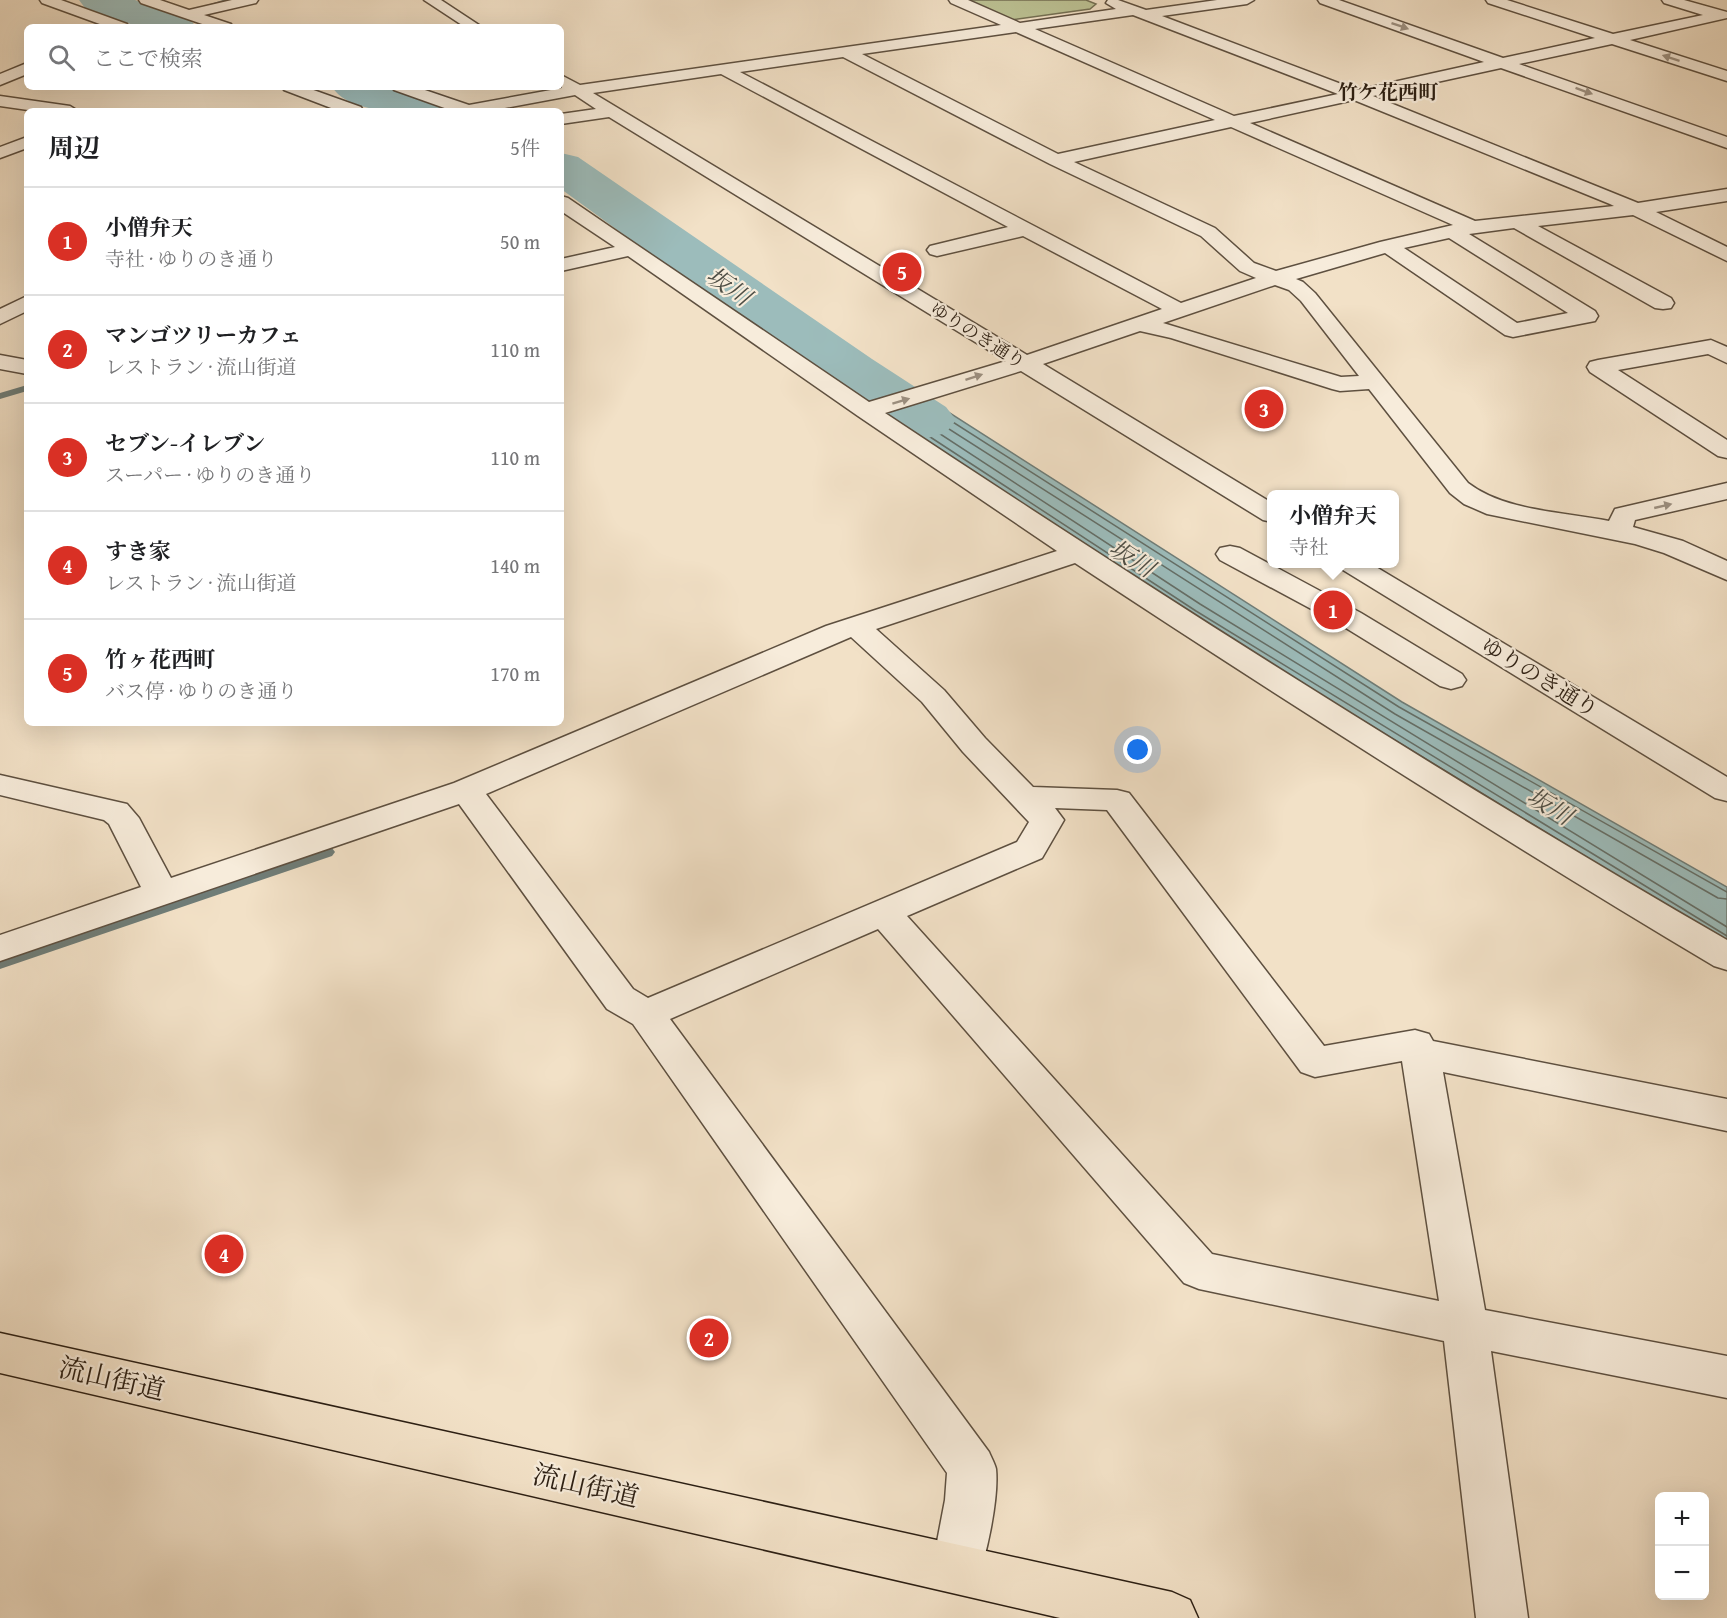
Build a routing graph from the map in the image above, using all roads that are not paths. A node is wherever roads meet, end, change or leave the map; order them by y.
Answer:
1 (46, 0) edge
2 (146, 0) edge
3 (251, 0) edge
4 (431, 0) edge
5 (956, 0) edge
6 (1104, 0) edge
7 (1198, 0) edge
8 (1247, 0) edge
9 (1325, 0) edge
10 (1492, 0) edge
11 (1669, 0) edge
12 (1136, 12) junction
13 (189, 14) junction
14 (1725, 16) edge
15 (114, 24) edge
16 (217, 24) edge
17 (470, 24) edge
18 (1018, 27) junction
19 (1613, 39) junction
20 (846, 52) junction
21 (9, 57) dead end
22 (24, 60) edge
23 (1504, 63) junction
24 (24, 69) edge
25 (725, 69) junction
26 (1727, 76) edge
27 (0, 80) edge
28 (569, 85) edge
29 (297, 90) edge
30 (409, 90) edge
31 (548, 90) edge
32 (64, 92) dead end
33 (1356, 95) junction
34 (0, 101) edge
35 (33, 106) junction
36 (48, 108) edge
37 (347, 108) edge
38 (460, 108) edge
39 (474, 108) edge
40 (614, 111) junction
41 (564, 119) edge
42 (1231, 122) junction
43 (9, 129) dead end
44 (24, 132) edge
45 (1727, 142) edge
46 (24, 143) edge
47 (0, 153) edge
48 (1056, 160) junction
49 (1727, 195) edge
50 (564, 204) edge
51 (1637, 209) junction
52 (1517, 222) junction
53 (1473, 227) junction
54 (1026, 229) junction
55 (1451, 231) junction
56 (1387, 246) junction
57 (630, 250) junction
58 (937, 250) dead end
59 (1727, 255) edge
60 (564, 264) edge
61 (1275, 278) junction
62 (1664, 303) dead end
63 (24, 304) edge
64 (1179, 310) junction
65 (0, 318) edge
66 (1138, 324) junction
67 (1727, 356) edge
68 (0, 362) edge
69 (1022, 362) junction
70 (24, 366) edge
71 (1377, 382) junction
72 (871, 410) junction
73 (1727, 451) edge
74 (1726, 492) edge
75 (1267, 511) edge
76 (1618, 532) junction
77 (1079, 552) junction
78 (1230, 554) dead end
79 (1360, 568) edge
80 (1727, 572) edge
81 (856, 626) junction
82 (1451, 680) dead end
83 (0, 785) edge
84 (466, 790) junction
85 (1727, 791) edge
86 (1025, 797) junction
87 (162, 894) junction
88 (883, 912) junction
89 (0, 948) edge
90 (1727, 957) edge
91 (646, 1014) junction
92 (1420, 1053) junction
93 (1727, 1114) edge
94 (1465, 1326) junction
95 (0, 1353) edge
96 (1727, 1377) edge
97 (957, 1568) junction
98 (1172, 1618) edge
99 (1502, 1618) edge

1 - 15 street
2 - 13 street
3 - 13 street
4 - 17 street
5 - 18 street
6 - 12 street
7 - 12 street
8 - 12 street
9 -> 23 street
10 - 19 street
11 - 14 street
12 - 18 street
12 - 33 street
13 - 16 street
14 - 19 street
18 - 20 street
18 - 42 street
19 - 23 street
26 -> 19 street
20 - 25 street
20 - 48 street
21 - 22 street
23 - 33 street
23 -> 45 street
24 - 27 street
25 - 28 street
25 - 54 street
28 - 40 street, ゆりのき通り
29 - 37 street
30 - 38 street
31 - 39 street
32 - 35 street
33 - 42 street
33 - 51 street
34 - 35 street
35 - 36 street
40 - 41 street
40 - 69 street, ゆりのき通り
42 - 48 street
42 - 53 street
43 - 44 street
46 - 47 street
48 - 61 street
49 - 51 street
50 - 57 street
51 - 52 street
51 - 59 street
52 - 53 street
52 - 62 street
53 - 55 street
54 - 58 street
54 - 64 street
55 - 56 street
55 - 56 street
56 - 61 street
57 - 60 street
57 - 72 street
61 - 64 street
61 - 71 street
63 - 65 street
64 - 66 street
66 - 69 street
66 - 71 street
67 - 73 street
68 - 70 street
72 -> 69 street
69 - 75 street, ゆりのき通り
71 - 76 street
72 - 77 street
76 -> 74 street
76 - 80 street
77 - 81 street
77 - 90 street
78 - 82 street
79 - 85 street, ゆりのき通り
81 - 84 street
81 - 86 street
83 - 87 street
84 - 87 street
84 - 91 street
86 - 88 street
86 - 92 street
87 - 89 street
88 - 91 street
88 - 94 street
91 - 97 street
92 - 93 street
92 - 94 street
94 - 96 street
94 - 99 street
95 - 97 main road, 流山街道
97 - 98 main road, 流山街道

